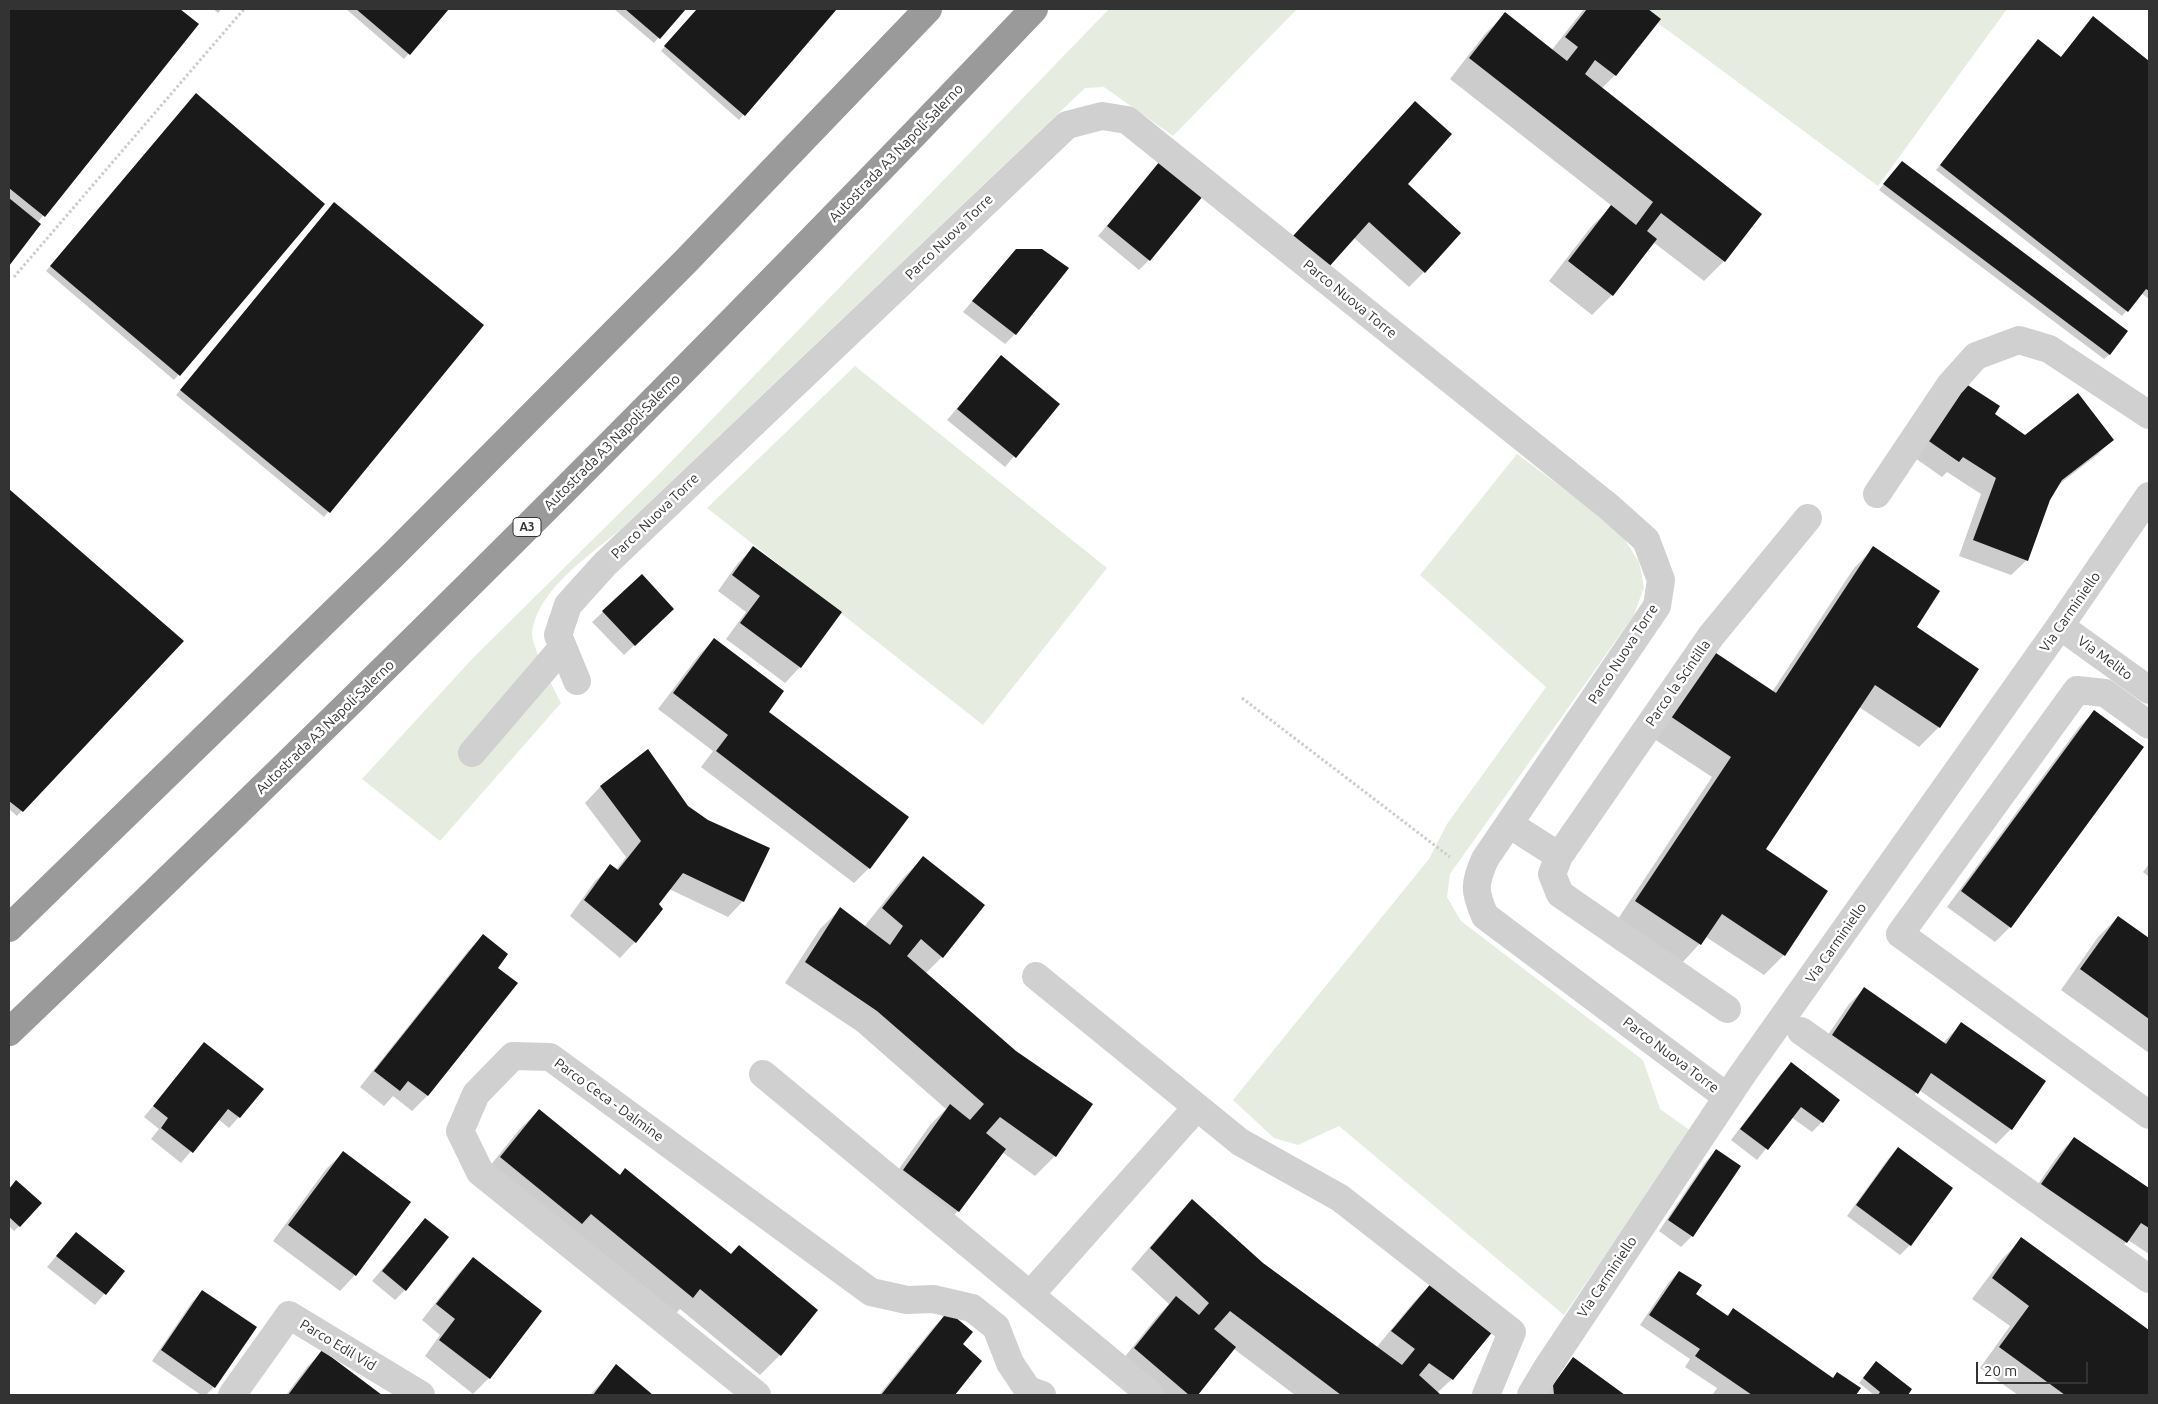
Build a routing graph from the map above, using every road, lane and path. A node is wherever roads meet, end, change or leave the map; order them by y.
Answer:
1 (244, 9) edge
2 (928, 9) edge
3 (1034, 9) edge
4 (14, 277) dead end
5 (2149, 415) edge
6 (1877, 494) dead end
7 (2149, 496) edge
8 (1808, 518) dead end
9 (2060, 626) junction
10 (563, 646) junction
11 (577, 681) dead end
12 (2149, 690) edge
13 (1242, 698) dead end
14 (2149, 725) edge
15 (472, 753) dead end
16 (1509, 824) junction
17 (1559, 856) junction
18 (1478, 874) junction
19 (9, 928) edge
20 (1036, 976) dead end
21 (1727, 1009) dead end
22 (1800, 1030) dead end
23 (9, 1032) edge
24 (764, 1074) dead end
25 (1727, 1097) junction
26 (1197, 1107) junction
27 (2149, 1115) edge
28 (2149, 1279) edge
29 (1030, 1295) junction
30 (232, 1395) edge
31 (421, 1395) edge
32 (757, 1395) edge
33 (1042, 1395) edge
34 (1151, 1395) edge
35 (1486, 1395) edge
36 (1531, 1395) edge

1 - 4 path
2 - 19 highway
3 - 23 highway, Autostrada A3 Napoli-Salerno / A3
5 - 6 street
7 - 9 street, Via Carminiello
8 - 17 street, Parco la Scintilla
9 - 12 street, Via Melito
9 - 25 street, Via Carminiello
10 - 11 street, Parco Nuova Torre
10 - 15 street
10 - 16 street, Parco Nuova Torre
13 - 18 path
14 - 27 street
16 - 17 street
16 - 18 street, Parco Nuova Torre
17 - 21 street, Parco la Scintilla
18 - 25 street, Parco Nuova Torre
20 - 26 street
22 - 28 street
24 - 29 street
25 - 36 street, Via Carminiello
26 - 29 street
26 - 35 street
29 - 34 street
30 - 31 street, Parco Edil Vid
32 - 33 street, Parco Ceca - Dalmine

